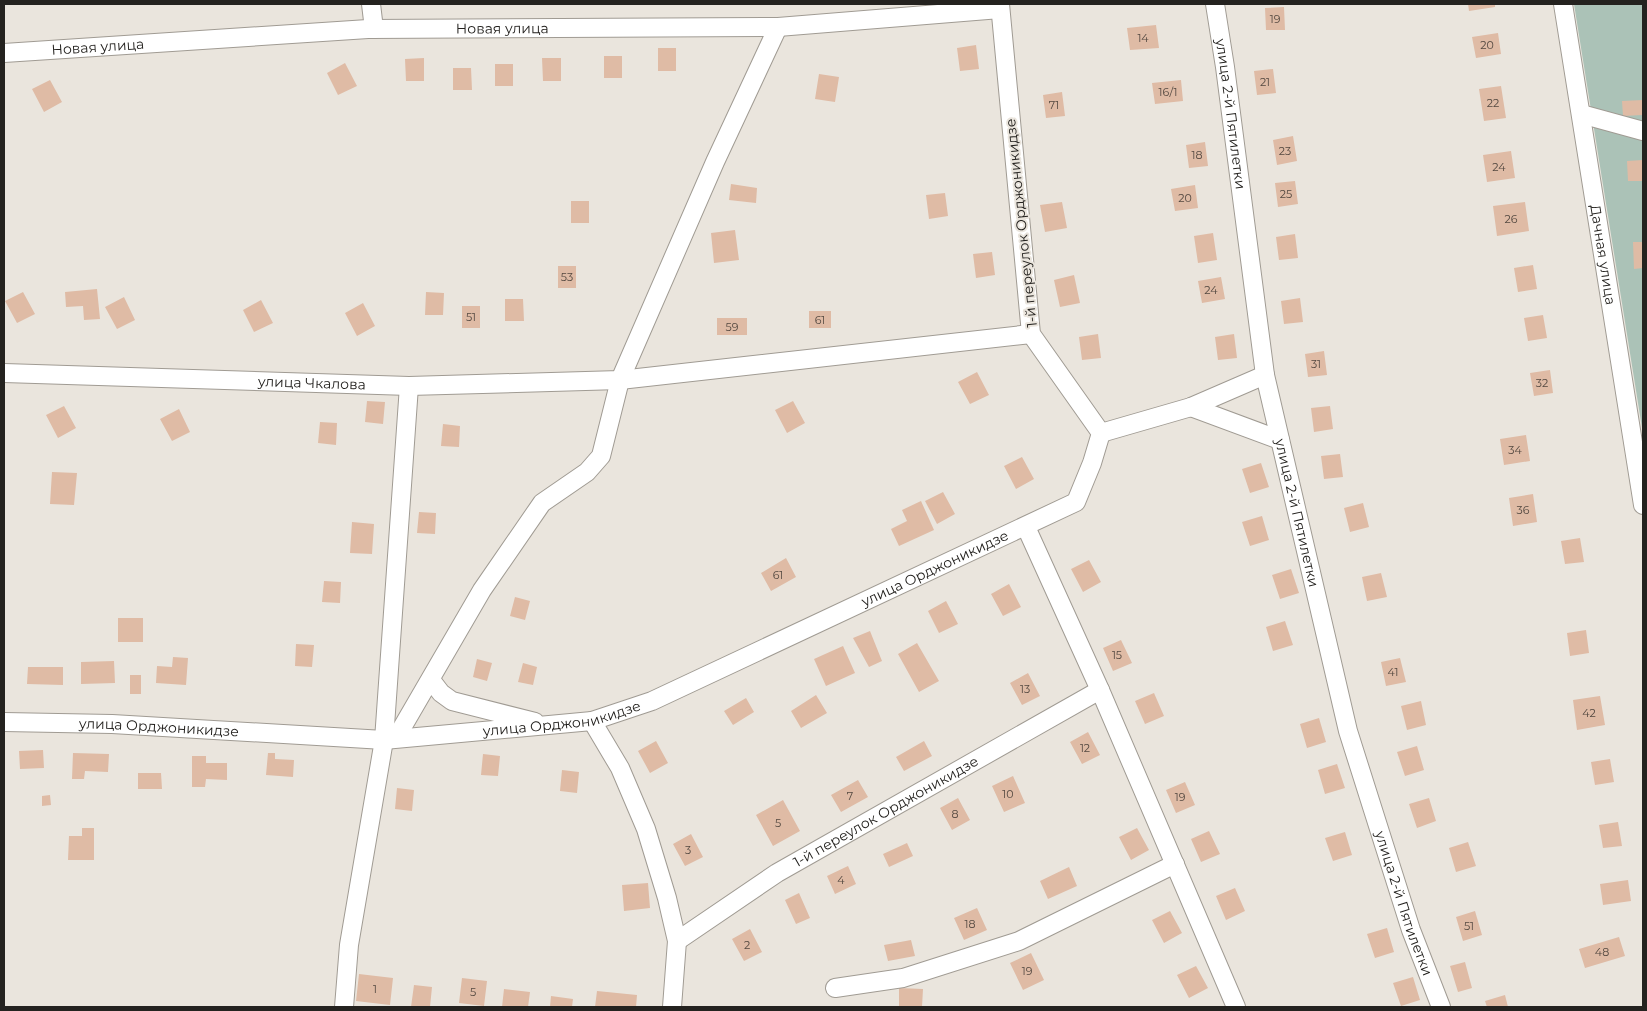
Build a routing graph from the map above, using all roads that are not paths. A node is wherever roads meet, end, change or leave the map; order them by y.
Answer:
1 (371, 4) edge
2 (1215, 4) edge
3 (1563, 4) edge
4 (1000, 6) edge
5 (778, 27) junction
6 (374, 29) junction
7 (4, 53) edge
8 (1581, 114) junction
9 (1643, 131) edge
10 (1031, 334) junction
11 (4, 373) edge
12 (1265, 375) junction
13 (620, 380) junction
14 (409, 386) junction
15 (1191, 407) junction
16 (1101, 433) junction
17 (1280, 440) junction
18 (1643, 505) edge
19 (1026, 526) junction
20 (430, 680) junction
21 (1100, 690) junction
22 (592, 721) junction
23 (4, 722) edge
24 (547, 725) junction
25 (390, 739) junction
26 (1175, 864) junction
27 (677, 941) junction
28 (835, 988) dead end
29 (344, 1007) edge
30 (672, 1007) edge
31 (1236, 1007) edge
32 (1441, 1007) edge

1 - 6 street
2 - 12 street, улица 2-й Пятилетки
3 - 8 street, Дачная улица
4 - 5 street, Новая улица
4 - 10 street, 1-й переулок Орджоникидзе
5 - 6 street, Новая улица
5 - 13 street
6 - 7 street, Новая улица
8 - 9 street
8 - 18 street, Дачная улица
10 - 13 street, улица Чкалова
10 - 16 street, 1-й переулок Орджоникидзе
11 - 14 street, улица Чкалова
12 - 15 street
12 - 17 street, улица 2-й Пятилетки
13 - 14 street, улица Чкалова
13 - 20 street
14 - 25 street
15 - 16 street
15 - 17 street
16 - 19 street, улица Орджоникидзе
17 - 32 street, улица 2-й Пятилетки
19 - 21 street
19 - 22 street, улица Орджоникидзе
20 - 24 street
20 - 25 street
21 - 26 street
21 - 27 street, 1-й переулок Орджоникидзе
22 - 24 street, улица Орджоникидзе
22 - 27 street
23 - 25 street, улица Орджоникидзе
24 - 25 street, улица Орджоникидзе
25 - 29 street
26 - 28 street
26 - 31 street
27 - 30 street

